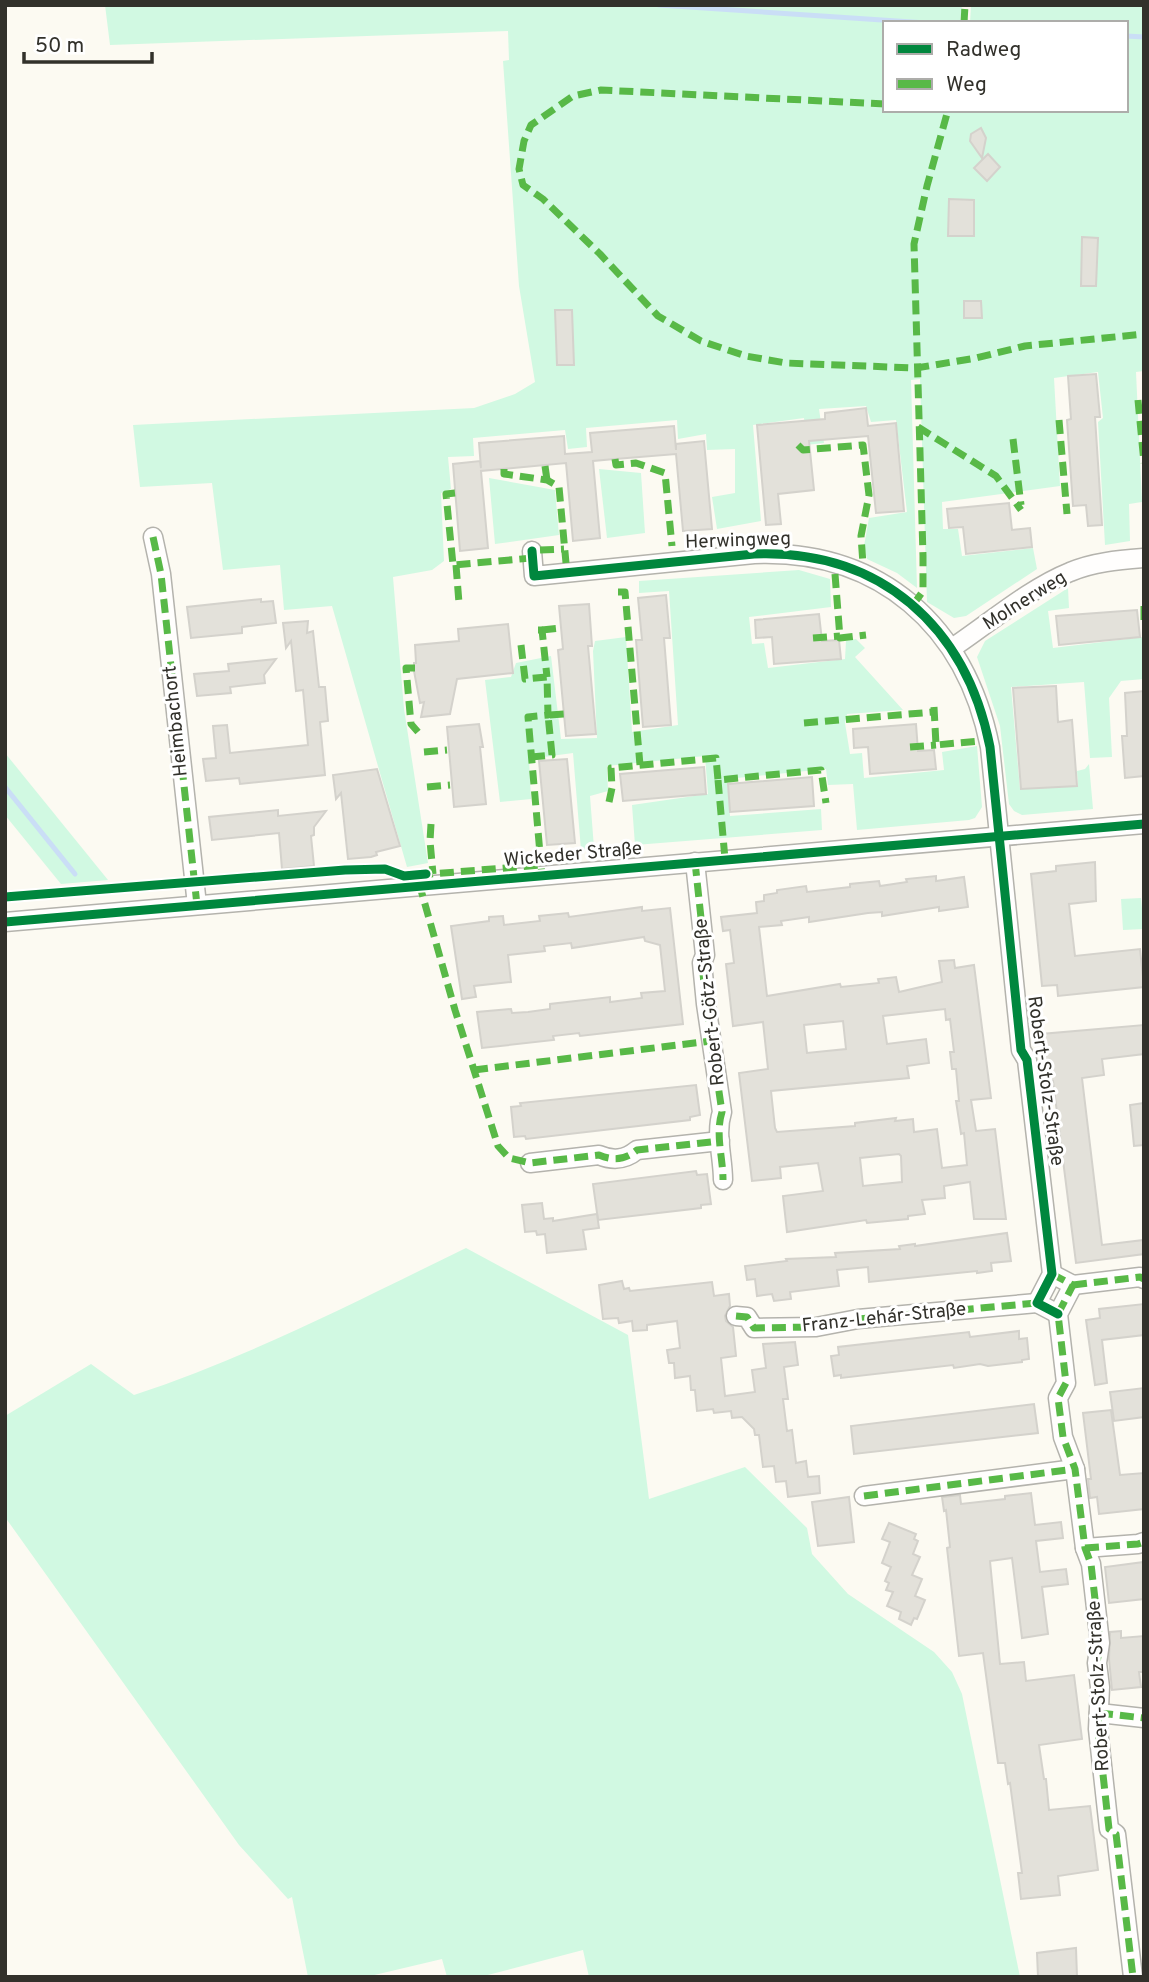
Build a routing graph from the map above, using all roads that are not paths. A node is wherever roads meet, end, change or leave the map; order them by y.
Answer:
1 (153, 537) dead end
2 (532, 551) dead end
3 (1144, 558) edge
4 (952, 648) junction
5 (1144, 824) edge
6 (998, 837) junction
7 (695, 862) junction
8 (197, 905) junction
9 (5, 922) edge
10 (720, 1141) junction
11 (530, 1163) dead end
12 (723, 1180) dead end
13 (1052, 1274) junction
14 (1144, 1279) edge
15 (1073, 1285) junction
16 (1037, 1303) junction
17 (1058, 1314) junction
18 (736, 1316) dead end
19 (1075, 1469) junction
20 (864, 1496) dead end
21 (1144, 1542) edge
22 (1085, 1548) junction
23 (1098, 1713) junction
24 (1144, 1717) edge
25 (1133, 1977) edge

1 - 8 street, Heimbachort
2 - 4 street, Herwingweg
3 - 4 street, Molnerweg
4 - 6 street, Herwingweg
5 - 6 street, Wickeder Straße
6 - 7 street, Wickeder Straße
6 - 13 street, Robert-Stolz-Straße
7 - 8 street, Wickeder Straße
7 - 10 street, Robert-Götz-Straße
8 - 9 street, Wickeder Straße
10 - 11 street
10 - 12 street, Robert-Götz-Straße
13 - 15 street
13 - 16 street
14 - 15 street
15 - 17 street
16 - 17 street
16 - 18 street, Franz-Lehár-Straße
17 - 19 street, Robert-Stolz-Straße
19 - 20 street
19 - 22 street, Robert-Stolz-Straße
21 - 22 street
22 - 23 street, Robert-Stolz-Straße
23 - 24 street
23 - 25 street, Robert-Stolz-Straße

